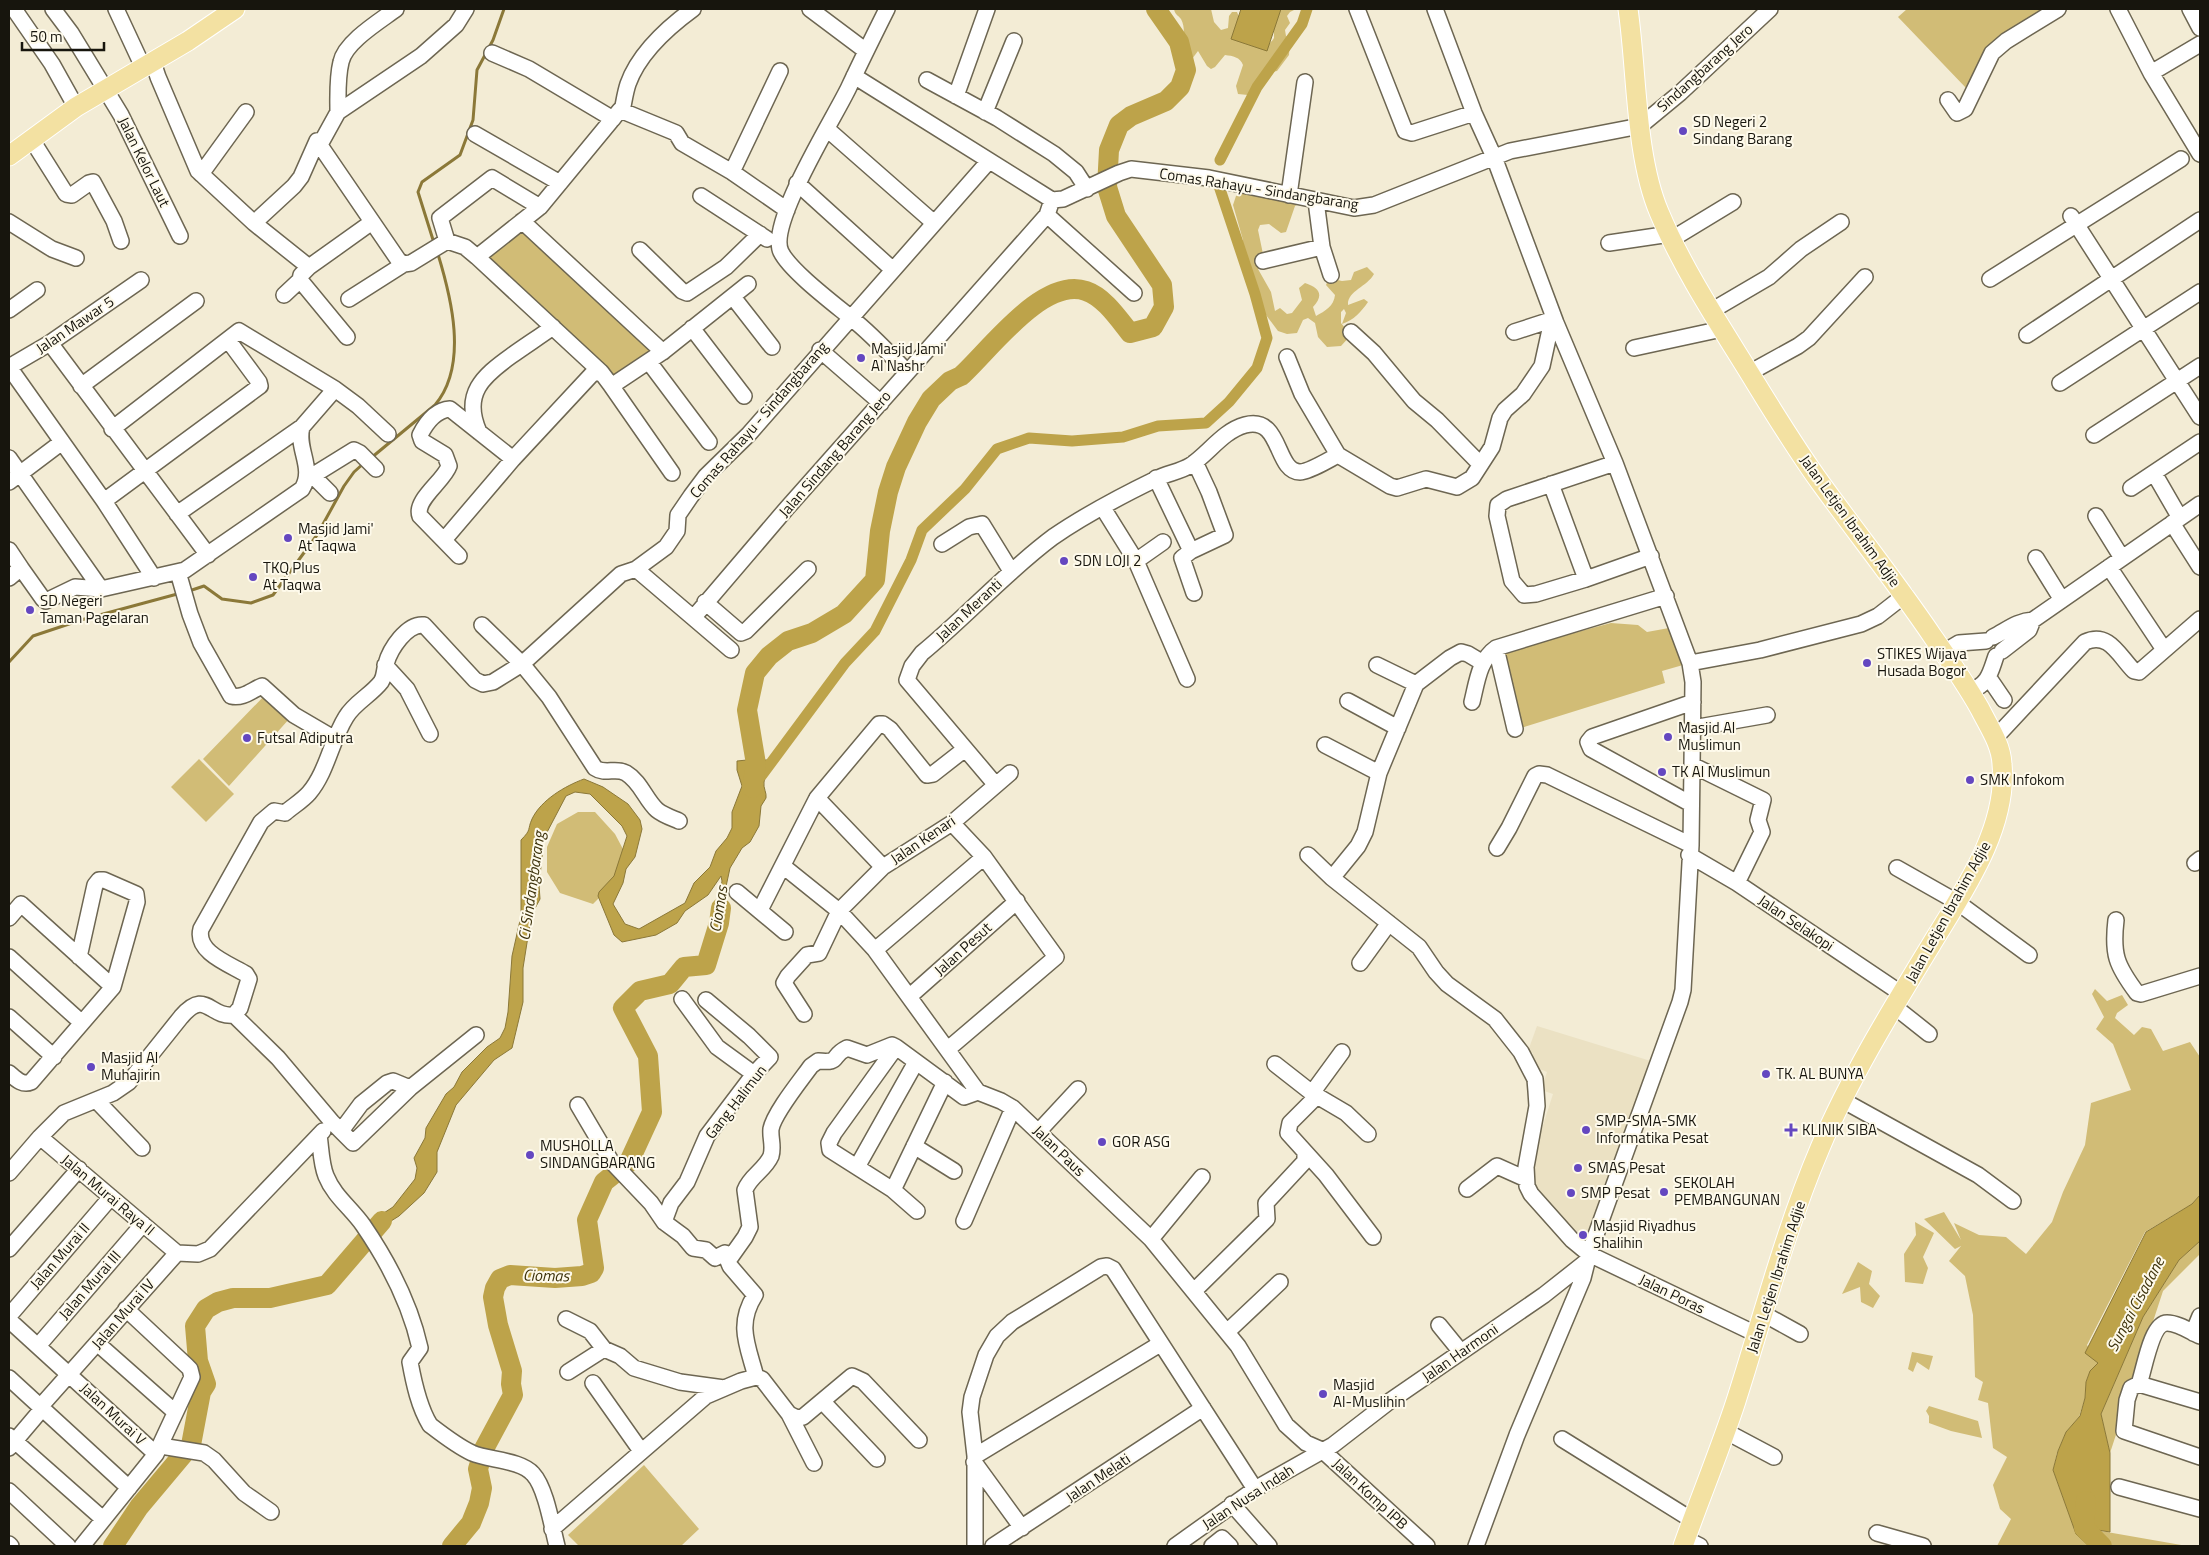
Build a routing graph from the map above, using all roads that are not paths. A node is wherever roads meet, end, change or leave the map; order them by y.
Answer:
1 (14, 9) edge
2 (53, 9) edge
3 (116, 9) edge
4 (235, 9) edge
5 (396, 9) edge
6 (466, 9) edge
7 (693, 9) edge
8 (810, 9) edge
9 (887, 9) edge
10 (986, 9) edge
11 (1357, 9) edge
12 (1435, 9) edge
13 (1628, 9) edge
14 (1770, 9) edge
15 (2058, 9) edge
16 (2118, 9) edge
17 (2190, 9) edge
18 (2200, 28) edge
19 (1014, 41) dead end
20 (2200, 44) edge
21 (866, 51) junction
22 (492, 53) dead end
23 (148, 64) junction
24 (780, 71) dead end
25 (2150, 73) junction
26 (854, 76) junction
27 (927, 80) dead end
28 (1305, 82) dead end
29 (106, 90) junction
30 (956, 96) junction
31 (1948, 100) dead end
32 (76, 107) junction
33 (246, 112) dead end
34 (338, 112) junction
35 (985, 112) junction
36 (1474, 113) junction
37 (618, 115) junction
38 (1640, 126) junction
39 (827, 129) junction
40 (475, 134) dead end
41 (32, 140) junction
42 (317, 141) junction
43 (2200, 154) edge
44 (9, 156) edge
45 (1494, 157) junction
46 (2181, 159) dead end
47 (988, 160) junction
48 (732, 172) junction
49 (202, 174) junction
50 (797, 183) junction
51 (560, 184) junction
52 (1091, 188) junction
53 (1289, 195) junction
54 (701, 196) dead end
55 (1316, 201) junction
56 (1733, 202) dead end
57 (540, 207) junction
58 (1050, 208) junction
59 (787, 210) junction
60 (2074, 220) junction
61 (2200, 220) edge
62 (522, 221) junction
63 (9, 222) edge
64 (372, 222) junction
65 (933, 222) junction
66 (1841, 222) dead end
67 (254, 223) junction
68 (760, 234) junction
69 (180, 236) dead end
70 (1671, 237) junction
71 (121, 240) dead end
72 (445, 242) junction
73 (1609, 243) dead end
74 (1322, 247) junction
75 (640, 250) dead end
76 (780, 250) junction
77 (476, 257) junction
78 (76, 258) dead end
79 (1262, 261) dead end
80 (404, 264) junction
81 (309, 266) junction
82 (892, 269) junction
83 (1332, 275) dead end
84 (1866, 277) dead end
85 (1990, 279) dead end
86 (140, 280) dead end
87 (300, 280) junction
88 (2113, 280) junction
89 (748, 284) dead end
90 (37, 290) dead end
91 (2200, 292) edge
92 (1134, 294) dead end
93 (284, 295) dead end
94 (733, 297) junction
95 (349, 299) dead end
96 (196, 302) dead end
97 (9, 310) edge
98 (1712, 311) junction
99 (851, 318) junction
100 (1555, 321) junction
101 (553, 327) junction
102 (692, 328) junction
103 (1722, 328) junction
104 (2144, 328) junction
105 (1350, 332) dead end
106 (1514, 332) dead end
107 (2027, 335) dead end
108 (347, 336) dead end
109 (228, 340) junction
110 (50, 343) junction
111 (772, 347) dead end
112 (1634, 348) dead end
113 (820, 350) junction
114 (663, 352) junction
115 (1287, 357) dead end
116 (650, 362) junction
117 (2200, 366) edge
118 (9, 367) edge
119 (600, 372) junction
120 (907, 372) junction
121 (1749, 373) junction
122 (2176, 381) junction
123 (2060, 383) dead end
124 (610, 384) junction
125 (81, 386) junction
126 (335, 389) junction
127 (744, 396) dead end
128 (881, 403) junction
129 (2200, 417) edge
130 (302, 427) junction
131 (112, 429) junction
132 (479, 432) junction
133 (388, 434) dead end
134 (2094, 435) dead end
135 (62, 442) junction
136 (709, 442) dead end
137 (2200, 442) edge
138 (1338, 455) junction
139 (9, 458) edge
140 (513, 459) junction
141 (369, 461) dead end
142 (1195, 462) junction
143 (1480, 464) junction
144 (1615, 464) junction
145 (144, 470) junction
146 (672, 473) dead end
147 (2154, 473) junction
148 (310, 474) junction
149 (14, 478) edge
150 (1156, 478) junction
151 (1551, 484) junction
152 (2132, 488) dead end
153 (330, 493) dead end
154 (104, 501) junction
155 (2200, 504) edge
156 (1103, 508) junction
157 (177, 514) junction
158 (2096, 516) dead end
159 (2176, 520) junction
160 (444, 540) junction
161 (1163, 542) dead end
162 (942, 544) dead end
163 (9, 550) edge
164 (1191, 551) junction
165 (208, 556) junction
166 (459, 556) dead end
167 (1651, 556) junction
168 (2036, 558) dead end
169 (2122, 558) junction
170 (1136, 561) junction
171 (2109, 567) junction
172 (2200, 567) edge
173 (21, 568) junction
174 (636, 569) junction
175 (808, 569) dead end
176 (1012, 571) junction
177 (178, 572) junction
178 (9, 578) edge
179 (154, 578) junction
180 (1586, 579) junction
181 (101, 589) junction
182 (1194, 593) dead end
183 (1905, 595) junction
184 (1666, 596) junction
185 (2062, 600) junction
186 (705, 602) junction
187 (694, 617) junction
188 (2200, 619) edge
189 (2033, 620) junction
190 (482, 625) dead end
191 (2161, 645) dead end
192 (1496, 648) junction
193 (731, 650) dead end
194 (1944, 652) junction
195 (1483, 663) junction
196 (1690, 663) junction
197 (522, 664) junction
198 (1377, 665) dead end
199 (385, 666) junction
200 (1989, 678) junction
201 (1187, 679) dead end
202 (1416, 684) junction
203 (1970, 691) junction
204 (2004, 700) dead end
205 (1348, 702) dead end
206 (1472, 702) dead end
207 (1693, 702) junction
208 (1767, 715) dead end
209 (1398, 728) junction
210 (1515, 728) dead end
211 (1693, 728) junction
212 (430, 734) dead end
213 (1995, 738) junction
214 (335, 739) junction
215 (1325, 745) dead end
216 (965, 749) junction
217 (1692, 765) junction
218 (1010, 773) dead end
219 (1379, 773) junction
220 (995, 784) junction
221 (817, 798) junction
222 (1691, 804) junction
223 (679, 821) dead end
224 (952, 823) junction
225 (1497, 848) dead end
226 (1690, 850) junction
227 (1308, 855) dead end
228 (984, 856) junction
229 (783, 866) junction
230 (883, 867) junction
231 (1897, 868) dead end
232 (1332, 878) junction
233 (1737, 883) junction
234 (737, 892) dead end
235 (1017, 901) junction
236 (1957, 902) junction
237 (760, 910) junction
238 (839, 912) junction
239 (9, 918) edge
240 (2116, 920) dead end
241 (1389, 924) junction
242 (785, 932) dead end
243 (875, 950) junction
244 (2029, 955) dead end
245 (9, 957) edge
246 (80, 957) junction
247 (1360, 963) dead end
248 (2200, 976) edge
249 (113, 987) junction
250 (910, 996) junction
251 (682, 999) dead end
252 (706, 1000) dead end
253 (1898, 1000) junction
254 (804, 1014) dead end
255 (234, 1015) junction
256 (9, 1017) edge
257 (82, 1023) junction
258 (1929, 1034) dead end
259 (476, 1035) dead end
260 (896, 1046) junction
261 (948, 1049) junction
262 (1342, 1052) dead end
263 (54, 1057) junction
264 (916, 1062) junction
265 (1276, 1064) dead end
266 (754, 1074) junction
267 (12, 1081) edge
268 (945, 1082) junction
269 (410, 1088) junction
270 (1078, 1089) dead end
271 (978, 1092) junction
272 (1315, 1094) junction
273 (96, 1100) junction
274 (1844, 1101) junction
275 (578, 1105) dead end
276 (1013, 1108) junction
277 (336, 1126) junction
278 (1039, 1131) junction
279 (1368, 1134) dead end
280 (319, 1135) junction
281 (40, 1137) junction
282 (914, 1146) junction
283 (142, 1148) dead end
284 (1305, 1154) junction
285 (856, 1167) junction
286 (79, 1170) junction
287 (954, 1171) dead end
288 (9, 1173) edge
289 (1202, 1177) dead end
290 (1526, 1178) junction
291 (1467, 1189) dead end
292 (893, 1190) junction
293 (111, 1197) junction
294 (2013, 1201) dead end
295 (917, 1210) dead end
296 (664, 1222) junction
297 (964, 1222) dead end
298 (143, 1224) junction
299 (1372, 1237) dead end
300 (1151, 1239) junction
301 (9, 1249) edge
302 (177, 1253) junction
303 (731, 1255) junction
304 (1588, 1257) junction
305 (1280, 1282) dead end
306 (1194, 1291) junction
307 (126, 1309) junction
308 (1762, 1313) junction
309 (9, 1316) edge
310 (2200, 1316) edge
311 (566, 1319) dead end
312 (9, 1320) edge
313 (1439, 1325) dead end
314 (1227, 1332) junction
315 (1756, 1334) junction
316 (1800, 1334) dead end
317 (2196, 1335) edge
318 (98, 1343) junction
319 (1160, 1344) junction
320 (38, 1346) junction
321 (604, 1350) junction
322 (1461, 1352) junction
323 (568, 1372) dead end
324 (70, 1374) junction
325 (756, 1377) junction
326 (9, 1378) edge
327 (593, 1383) dead end
328 (2140, 1384) junction
329 (724, 1388) junction
330 (822, 1401) junction
331 (2200, 1402) edge
332 (41, 1408) junction
333 (1202, 1408) junction
334 (175, 1412) junction
335 (789, 1414) junction
336 (1725, 1431) junction
337 (1562, 1439) dead end
338 (919, 1440) dead end
339 (11, 1442) edge
340 (1328, 1448) junction
341 (159, 1450) junction
342 (641, 1451) junction
343 (1774, 1457) dead end
344 (2200, 1457) edge
345 (877, 1459) dead end
346 (975, 1459) junction
347 (814, 1463) dead end
348 (2119, 1487) dead end
349 (129, 1488) junction
350 (1255, 1489) junction
351 (9, 1491) edge
352 (1232, 1504) junction
353 (2200, 1509) edge
354 (271, 1512) dead end
355 (103, 1519) junction
356 (1692, 1520) junction
357 (1022, 1528) junction
358 (552, 1529) junction
359 (1877, 1533) dead end
360 (1690, 1544) edge
361 (1182, 1545) edge
362 (1424, 1545) edge
363 (68, 1546) edge
364 (82, 1546) edge
365 (557, 1546) edge
366 (975, 1546) edge
367 (993, 1546) edge
368 (1212, 1546) edge
369 (1230, 1546) edge
370 (1269, 1546) edge
371 (1476, 1546) edge
372 (1923, 1546) edge

1 - 32 street
2 - 29 street, Jalan Kelor Laut
3 - 23 street
4 - 23 main road
5 - 34 street
6 - 34 street
7 - 37 street
8 - 21 street
9 - 21 street
10 - 30 street
11 - 36 street
12 - 36 street
13 - 38 main road, Jalan Letjen Ibrahim Adjie
14 - 38 street, Sindangbarang Jero
15 - 31 street
16 - 25 street
17 - 18 street
19 - 35 street
20 - 25 street
21 - 26 street
22 - 37 street
23 - 29 main road
23 - 49 street
24 - 48 street
25 - 43 street
26 - 39 street
26 - 47 street
27 - 30 street
28 - 53 street
29 - 32 main road
29 - 69 street, Jalan Kelor Laut
30 - 35 street
32 - 41 main road
33 - 49 street
34 - 42 street
35 - 52 street
36 - 45 street
37 - 48 street
37 - 51 street
38 - 45 street, Comas Rahayu - Sindangbarang
38 - 70 main road, Jalan Letjen Ibrahim Adjie
39 - 50 street
39 - 65 street
40 - 51 street
41 - 44 main road
41 - 71 street
42 - 64 street
42 - 67 street
45 - 55 street, Comas Rahayu - Sindangbarang
45 - 100 street
46 - 60 street
47 - 58 street
47 - 65 street, Comas Rahayu - Sindangbarang
48 - 59 street
49 - 67 street
50 - 59 street
50 - 82 street
51 - 57 street
52 - 53 street, Comas Rahayu - Sindangbarang
52 - 58 street, Comas Rahayu - Sindangbarang
53 - 55 street, Comas Rahayu - Sindangbarang
54 - 68 street
55 - 74 street
56 - 70 street
57 - 62 street
57 - 72 street
58 - 92 street
58 - 120 street, Jalan Sindang Barang Jero
59 - 76 street
60 - 85 street
60 - 88 street
61 - 88 street
62 - 77 street
62 - 114 street
63 - 78 street
64 - 80 street
64 - 81 street
65 - 82 street, Comas Rahayu - Sindangbarang
66 - 98 street
67 - 81 street
68 - 75 street
68 - 76 street
70 - 73 street
70 - 98 main road, Jalan Letjen Ibrahim Adjie
72 - 77 street
72 - 80 street
74 - 79 street
74 - 83 street
76 - 99 street
77 - 101 street
80 - 95 street
81 - 87 street
82 - 99 street, Comas Rahayu - Sindangbarang
84 - 121 street
86 - 110 street, Jalan Mawar 5
87 - 93 street
87 - 108 street
88 - 104 street
88 - 107 street
89 - 94 street
90 - 97 street
91 - 104 street
94 - 102 street
94 - 111 street
96 - 125 street
98 - 103 main road, Jalan Letjen Ibrahim Adjie
99 - 113 street, Comas Rahayu - Sindangbarang
99 - 120 street
100 - 106 street
100 - 143 street
100 - 144 street
101 - 119 street
101 - 132 street
102 - 114 street
102 - 127 street
103 - 112 street
103 - 121 main road, Jalan Letjen Ibrahim Adjie
104 - 122 street
104 - 123 street
105 - 143 street
109 - 126 street
109 - 131 street
109 - 145 street
110 - 118 street, Jalan Mawar 5
110 - 125 street
113 - 128 street
113 - 174 street, Comas Rahayu - Sindangbarang
114 - 116 street
115 - 138 street
116 - 124 street
116 - 136 street
117 - 122 street
118 - 135 street
119 - 124 street
119 - 140 street
120 - 128 street, Jalan Sindang Barang Jero
121 - 183 main road, Jalan Letjen Ibrahim Adjie
122 - 129 street
122 - 134 street
124 - 146 street
125 - 131 street
126 - 130 street
126 - 133 street
128 - 186 street, Jalan Sindang Barang Jero
130 - 148 street
130 - 157 street
131 - 145 street
132 - 140 street
132 - 160 street
135 - 149 street
135 - 154 street
137 - 147 street
138 - 142 street, Jalan Meranti
138 - 143 street
139 - 149 street
140 - 160 street
141 - 148 street
142 - 150 street, Jalan Meranti
142 - 164 street
144 - 151 street
144 - 167 street
145 - 154 street
145 - 157 street
147 - 152 street
147 - 159 street
148 - 153 street
148 - 165 street
149 - 181 street
150 - 156 street, Jalan Meranti
150 - 164 street
151 - 180 street
151 - 180 street
154 - 179 street
155 - 159 street
156 - 170 street
156 - 176 street, Jalan Meranti
157 - 165 street
158 - 169 street
159 - 169 street
159 - 172 street
160 - 166 street
161 - 170 street
162 - 176 street
163 - 173 street
164 - 182 street
165 - 177 street
167 - 180 street
167 - 184 street
168 - 185 street
169 - 171 street
170 - 201 street
171 - 185 street
171 - 191 street
173 - 178 street
173 - 181 street
174 - 187 street
174 - 197 street, Comas Rahayu - Sindangbarang
175 - 186 street
176 - 216 street, Jalan Meranti
177 - 179 street
177 - 214 street
179 - 181 street
183 - 194 main road, Jalan Letjen Ibrahim Adjie
183 - 196 street
184 - 192 street
184 - 196 street
185 - 189 street
186 - 187 street, Jalan Sindang Barang Jero
187 - 193 street
188 - 213 street
189 - 194 street
189 - 200 street
190 - 197 street
192 - 195 street
192 - 210 street
194 - 203 main road, Jalan Letjen Ibrahim Adjie
195 - 202 street
195 - 206 street
196 - 207 street
197 - 199 street, Comas Rahayu - Sindangbarang
197 - 223 street
198 - 202 street
199 - 212 street
199 - 214 street
200 - 203 street
200 - 204 street
202 - 209 street
203 - 213 main road, Jalan Letjen Ibrahim Adjie
205 - 209 street
207 - 211 street
207 - 222 street
208 - 211 street
209 - 219 street
211 - 217 street
213 - 236 main road, Jalan Letjen Ibrahim Adjie
214 - 255 street
215 - 219 street
216 - 220 street, Jalan Meranti
216 - 221 street
217 - 222 street
217 - 233 street
218 - 220 street, Jalan Kenari
219 - 232 street
220 - 224 street, Jalan Kenari
221 - 229 street
221 - 230 street
222 - 226 street
224 - 228 street
224 - 230 street, Jalan Kenari
225 - 226 street, Jalan Selakopi
226 - 233 street, Jalan Selakopi
226 - 304 street
227 - 232 street
228 - 235 street
228 - 243 street
229 - 237 street
229 - 238 street
230 - 238 street, Jalan Kenari
231 - 236 street
232 - 241 street
233 - 253 street, Jalan Selakopi
234 - 237 street
235 - 250 street, Jalan Pesut
235 - 261 street
236 - 244 street
236 - 253 main road, Jalan Letjen Ibrahim Adjie
237 - 242 street
238 - 243 street
238 - 254 street, Jalan Kenari
239 - 246 street
240 - 248 street
241 - 247 street
241 - 290 street
243 - 250 street
245 - 257 street
246 - 249 street
246 - 249 street
249 - 257 street
250 - 261 street
251 - 266 street
252 - 266 street, Gang Halimun
253 - 258 street, Jalan Selakopi
253 - 274 main road, Jalan Letjen Ibrahim Adjie
255 - 273 street
255 - 277 street
256 - 263 street
257 - 263 street
259 - 269 street
260 - 264 street
260 - 285 street
260 - 303 street
261 - 271 street
262 - 272 street
263 - 267 street
264 - 268 street
264 - 285 street
265 - 272 street
266 - 296 street, Gang Halimun
268 - 271 street
268 - 282 street
269 - 277 street
269 - 277 street
270 - 278 street
271 - 276 street, Jalan Paus
272 - 279 street
272 - 284 street
273 - 281 street
273 - 283 street
274 - 294 street
274 - 308 main road, Jalan Letjen Ibrahim Adjie
275 - 296 street
276 - 278 street, Jalan Paus
276 - 297 street
277 - 280 street
278 - 300 street, Jalan Paus
280 - 302 street
280 - 358 street
281 - 286 street, Jalan Murai Raya II
281 - 288 street
282 - 287 street
282 - 292 street
284 - 299 street
284 - 306 street
285 - 292 street
286 - 293 street, Jalan Murai Raya II
286 - 301 street
289 - 300 street
290 - 291 street
290 - 304 street, Jalan Poras
292 - 295 street
293 - 298 street, Jalan Murai Raya II
293 - 309 street, Jalan Murai II
296 - 303 street
298 - 302 street, Jalan Murai Raya II
298 - 320 street, Jalan Murai III
300 - 306 street, Jalan Paus
302 - 307 street, Jalan Murai IV
303 - 325 street
304 - 315 street, Jalan Poras
304 - 322 street, Jalan Harmoni
304 - 371 street
305 - 314 street
306 - 314 street, Jalan Paus
307 - 318 street, Jalan Murai IV
307 - 334 street
308 - 315 main road, Jalan Letjen Ibrahim Adjie
308 - 316 street
310 - 317 street
311 - 321 street
312 - 320 street, Jalan Murai V
313 - 322 street
314 - 340 street, Jalan Paus
315 - 336 main road, Jalan Letjen Ibrahim Adjie
317 - 328 street
318 - 324 street, Jalan Murai IV
318 - 334 street
319 - 333 street
319 - 346 street
319 - 346 street
320 - 324 street, Jalan Murai V
321 - 323 street
321 - 329 street
322 - 340 street, Jalan Harmoni
324 - 332 street, Jalan Murai IV
324 - 341 street, Jalan Murai V
325 - 329 street
325 - 335 street
326 - 332 street
327 - 342 street
328 - 331 street
328 - 344 street
329 - 342 street
330 - 335 street
330 - 338 street
330 - 345 street
332 - 339 street, Jalan Murai IV
332 - 349 street
333 - 350 street
333 - 357 street, Jalan Melati
334 - 341 street
335 - 347 street
336 - 343 street
336 - 356 main road, Jalan Letjen Ibrahim Adjie
337 - 356 street
339 - 355 street
340 - 350 street, Jalan Nusa Indah
340 - 362 street, Jalan Komp IPB
341 - 349 street
341 - 354 street
342 - 358 street
346 - 357 street
346 - 366 street
348 - 353 street
349 - 355 street
350 - 352 street, Jalan Nusa Indah
351 - 363 street
352 - 361 street, Jalan Nusa Indah
352 - 370 street
355 - 364 street
356 - 360 main road, Jalan Letjen Ibrahim Adjie
357 - 367 street, Jalan Melati
358 - 365 street
359 - 372 street
368 - 369 street

